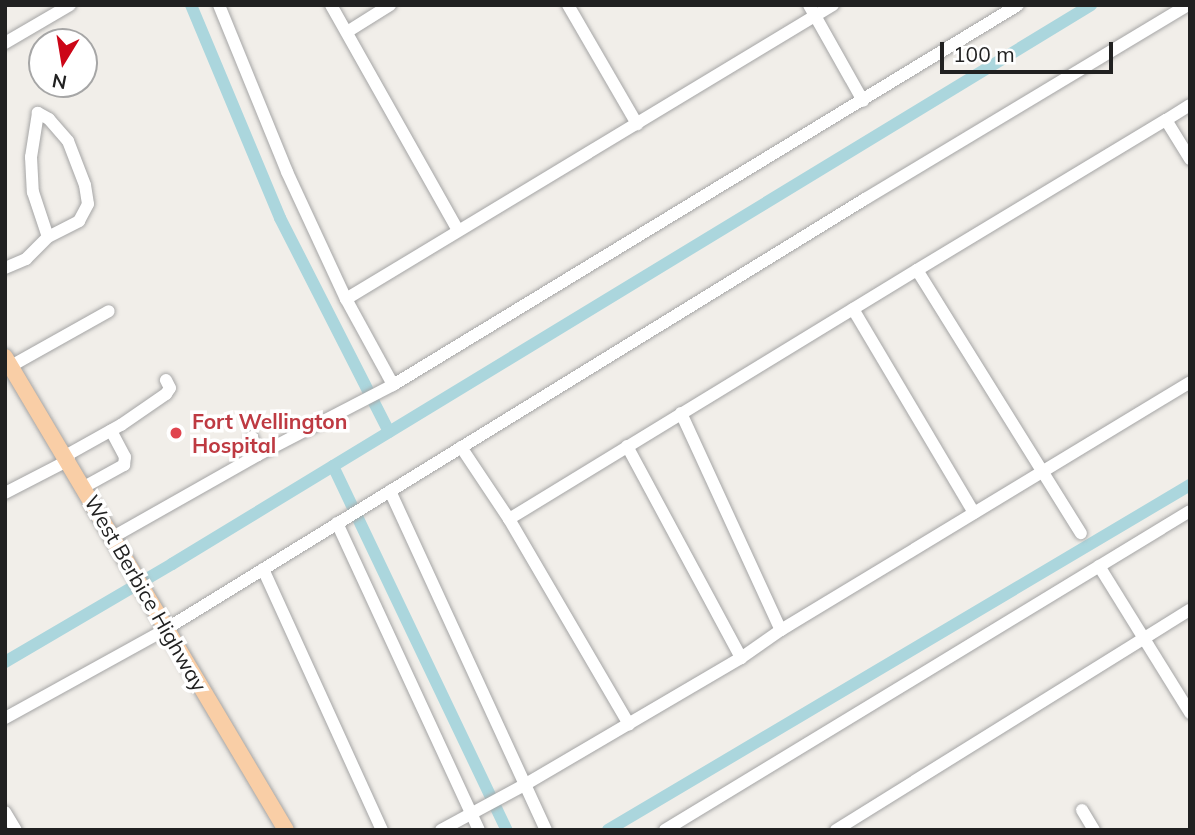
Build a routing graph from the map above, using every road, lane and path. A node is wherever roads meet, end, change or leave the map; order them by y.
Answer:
1 (70, 5) edge
2 (219, 5) edge
3 (331, 5) edge
4 (390, 5) edge
5 (568, 5) edge
6 (833, 5) edge
7 (1018, 5) edge
8 (1188, 5) edge
9 (812, 11) edge
10 (347, 32) junction
11 (5, 43) edge
12 (863, 102) junction
13 (1190, 105) edge
14 (1166, 120) junction
15 (637, 124) junction
16 (1190, 159) edge
17 (458, 230) junction
18 (48, 237) junction
19 (5, 268) edge
20 (916, 270) junction
21 (346, 299) junction
22 (853, 309) junction
23 (109, 311) dead end
24 (8, 362) edge
25 (166, 380) dead end
26 (1190, 382) edge
27 (393, 385) junction
28 (681, 413) junction
29 (111, 430) junction
30 (252, 437) dead end
31 (627, 446) junction
32 (461, 447) junction
33 (258, 455) junction
34 (68, 458) junction
35 (1043, 471) junction
36 (84, 487) junction
37 (390, 491) junction
38 (5, 493) edge
39 (1190, 511) edge
40 (974, 513) junction
41 (509, 519) junction
42 (337, 523) junction
43 (1081, 533) dead end
44 (113, 537) junction
45 (1099, 566) junction
46 (263, 569) junction
47 (1190, 610) edge
48 (164, 623) junction
49 (781, 629) junction
50 (1144, 638) junction
51 (741, 657) junction
52 (1190, 713) edge
53 (5, 718) edge
54 (629, 724) junction
55 (526, 785) junction
56 (1082, 810) dead end
57 (5, 812) edge
58 (471, 813) junction
59 (16, 830) edge
60 (286, 830) edge
61 (382, 830) edge
62 (441, 830) edge
63 (479, 830) edge
64 (546, 830) edge
65 (665, 830) edge
66 (836, 830) edge
67 (1094, 830) edge

1 - 11 street
2 - 21 street
3 - 10 street
4 - 10 street
5 - 15 street
6 - 9 street
7 - 12 street
8 - 32 street
9 - 12 street
9 - 15 street
10 - 17 street
12 - 27 street
13 - 14 street
14 - 16 street
14 - 20 street
15 - 17 street
17 - 21 street
18 - 18 street
18 - 19 street
20 - 22 street
20 - 35 street
21 - 27 street
22 - 28 street
22 - 40 street
23 - 24 street
24 - 34 main road, West Berbice Highway
25 - 29 street
26 - 35 street
27 - 33 street
28 - 31 street
28 - 49 street
29 - 34 street
29 - 36 street
30 - 33 street
31 - 41 street
31 - 51 street
32 - 37 street
32 - 41 street
33 - 44 street
34 - 36 main road, West Berbice Highway
34 - 38 street
35 - 40 street
35 - 43 street
36 - 44 main road, West Berbice Highway
37 - 42 street
37 - 55 street
39 - 45 street
40 - 49 street
41 - 54 street
42 - 46 street
42 - 58 street
44 - 48 main road, West Berbice Highway
45 - 50 street
45 - 65 street
46 - 48 street
46 - 61 street
47 - 50 street
48 - 53 street
48 - 60 main road, West Berbice Highway
49 - 51 street
50 - 52 street
50 - 66 street
51 - 54 street
54 - 55 street
55 - 58 street
55 - 64 street
56 - 67 street
57 - 59 street
58 - 62 street
58 - 63 street

